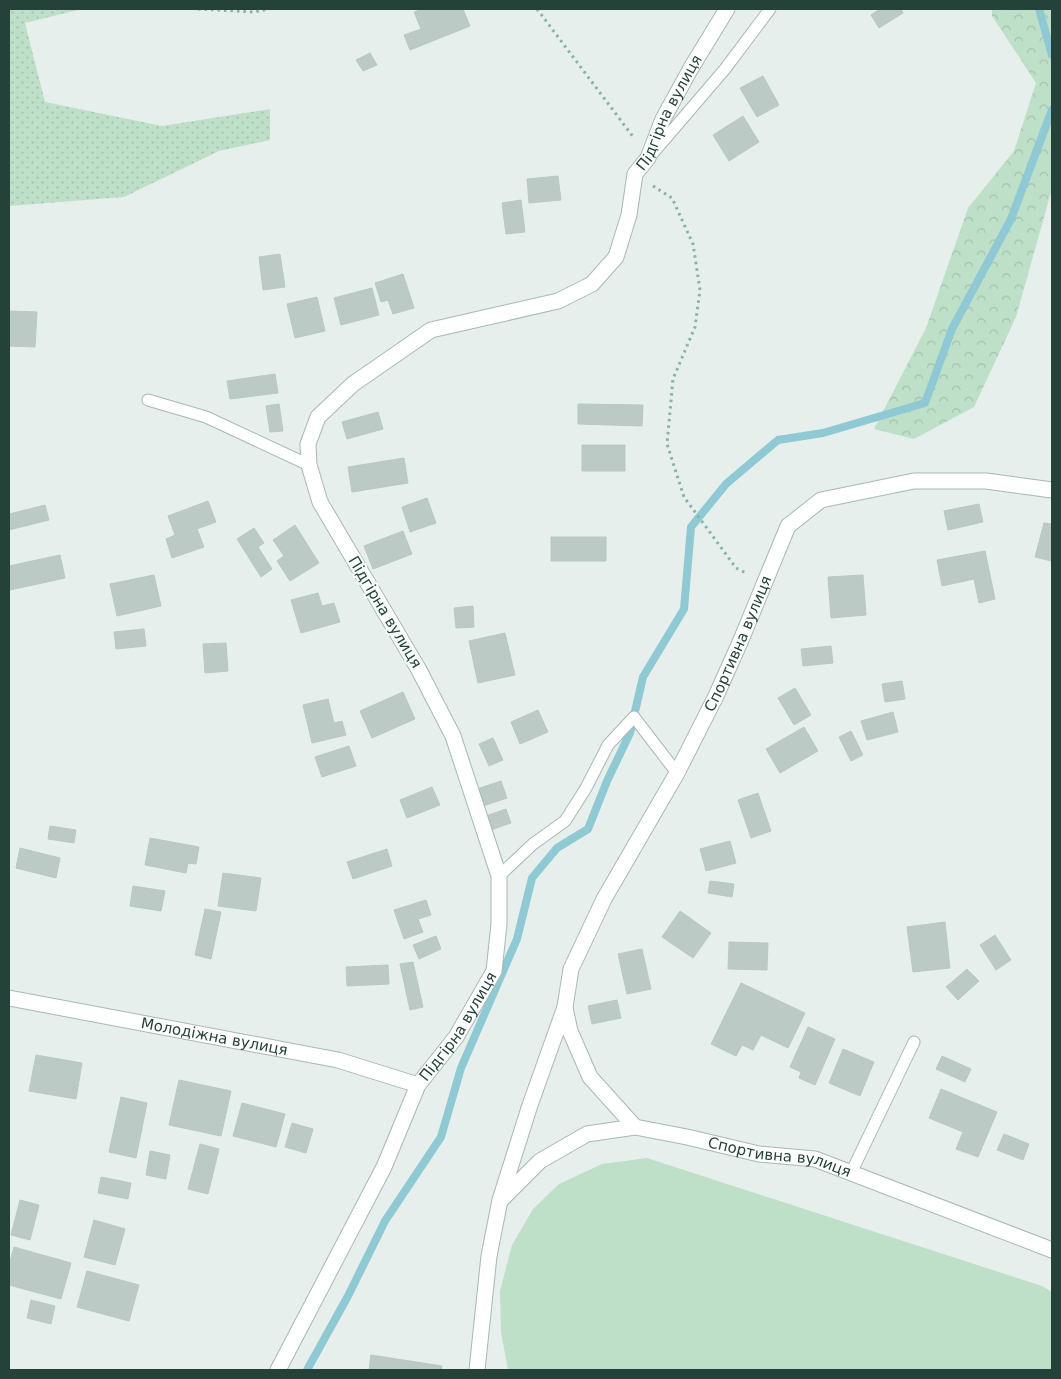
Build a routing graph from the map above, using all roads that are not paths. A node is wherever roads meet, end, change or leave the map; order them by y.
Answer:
1 (727, 9) edge
2 (770, 9) edge
3 (648, 158) junction
4 (148, 400) dead end
5 (309, 464) junction
6 (1052, 490) edge
7 (677, 773) junction
8 (499, 876) junction
9 (9, 998) edge
10 (565, 1007) junction
11 (914, 1042) dead end
12 (418, 1085) junction
13 (634, 1127) junction
14 (852, 1173) junction
15 (500, 1200) junction
16 (1052, 1250) edge
17 (278, 1370) edge
18 (477, 1370) edge

1 - 3 street, Підгірна вулиця
2 - 3 lane
3 - 5 street, Підгірна вулиця
4 - 5 lane
5 - 8 street, Підгірна вулиця
6 - 7 street, Спортивна вулиця
7 - 8 lane
7 - 10 street, Спортивна вулиця
8 - 12 street, Підгірна вулиця
9 - 12 street, Молодіжна вулиця
10 - 13 street, Спортивна вулиця
10 - 15 street, Спортивна вулиця
11 - 14 lane
12 - 17 street, Підгірна вулиця
13 - 14 street, Спортивна вулиця
13 - 15 street
14 - 16 street, Спортивна вулиця
15 - 18 street, Спортивна вулиця

